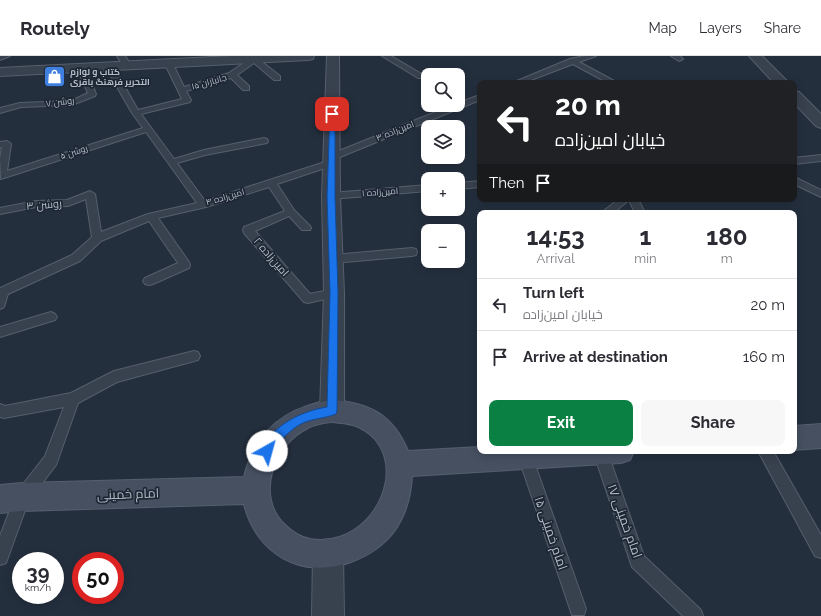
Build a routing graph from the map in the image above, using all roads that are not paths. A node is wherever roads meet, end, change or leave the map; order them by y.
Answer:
1 (6, 56) edge
2 (308, 56) edge
3 (333, 56) edge
4 (386, 56) edge
5 (592, 56) edge
6 (754, 56) edge
7 (0, 58) edge
8 (201, 59) edge
9 (124, 60) edge
10 (254, 60) junction
11 (573, 61) junction
12 (169, 64) junction
13 (109, 66) junction
14 (81, 68) junction
15 (0, 72) edge
16 (232, 75) junction
17 (421, 76) dead end
18 (277, 78) dead end
19 (524, 80) edge
20 (608, 80) edge
21 (777, 80) edge
22 (246, 88) dead end
23 (182, 90) junction
24 (477, 98) edge
25 (797, 99) edge
26 (187, 100) junction
27 (465, 102) edge
28 (193, 109) dead end
29 (0, 111) edge
30 (439, 112) edge
31 (136, 113) junction
32 (821, 123) edge
33 (148, 129) junction
34 (264, 141) dead end
35 (0, 145) edge
36 (821, 158) edge
37 (332, 160) junction
38 (797, 161) edge
39 (172, 162) junction
40 (0, 176) edge
41 (797, 182) edge
42 (271, 183) junction
43 (477, 184) edge
44 (465, 185) edge
45 (421, 189) edge
46 (821, 194) edge
47 (331, 196) junction
48 (621, 202) edge
49 (203, 205) junction
50 (610, 210) edge
51 (0, 211) edge
52 (291, 212) junction
53 (151, 216) junction
54 (306, 228) dead end
55 (97, 238) junction
56 (412, 252) dead end
57 (333, 259) junction
58 (150, 281) dead end
59 (334, 293) junction
60 (0, 304) edge
61 (51, 317) dead end
62 (0, 332) edge
63 (194, 356) dead end
64 (73, 399) junction
65 (0, 410) edge
66 (332, 411) junction
67 (821, 436) edge
68 (797, 438) edge
69 (568, 454) edge
70 (611, 454) edge
71 (767, 454) edge
72 (525, 456) junction
73 (399, 464) junction
74 (256, 490) junction
75 (11, 498) edge
76 (821, 550) edge
77 (328, 554) junction
78 (0, 557) edge
79 (578, 609) dead end
80 (328, 616) edge
81 (696, 616) edge

1 - 7 lane
2 - 10 street
3 - 37 street
4 - 17 lane
5 - 11 lane
6 - 21 street
8 - 10 street
8 - 12 street
9 - 12 street
9 - 13 street
10 - 16 lane, جانبازان ۱۵
10 - 18 lane
11 - 19 lane
11 - 20 lane
12 - 23 lane
13 - 14 street
13 - 31 lane, امین‌زاده ۴
14 - 15 street
14 - 29 lane, روشن ۷
16 - 22 lane
16 - 23 lane, جانبازان ۱۵
23 - 26 lane
24 - 27 lane, امین‌زاده ۳
25 - 32 street
26 - 28 lane
26 - 31 lane
30 - 37 lane, امین‌زاده ۳
31 - 33 lane, امین‌زاده ۴
33 - 39 lane, امین‌زاده ۴
33 - 40 lane, روشن ۵
34 - 39 lane
35 - 40 lane
36 - 38 lane
37 - 42 lane, امین‌زاده ۴
37 - 47 street
39 - 49 lane, امین‌زاده ۴
41 - 46 lane
42 - 49 lane, امین‌زاده ۴
42 - 52 lane
43 - 44 lane
45 - 47 lane, امین‌زاده ۱
47 - 57 street
48 - 50 lane
49 - 53 lane
51 - 55 lane, روشن ۳
52 - 54 lane
52 - 59 lane, امین‌زاده ۲
53 - 55 lane
53 - 58 lane
55 - 60 lane
56 - 57 lane
57 - 59 street
59 - 66 street
61 - 62 lane
63 - 64 lane
64 - 65 lane
64 - 75 lane
66 - 73 main road
66 - 74 main road
67 - 68 main road
69 - 72 main road
70 - 81 lane, امام خمینی ۱۷
71 - 76 lane
72 - 73 main road
72 - 79 lane, امام خمینی ۱۵
73 - 77 main road
74 - 75 main road, امام خمینی
74 - 77 main road
75 - 78 lane
77 - 80 street

